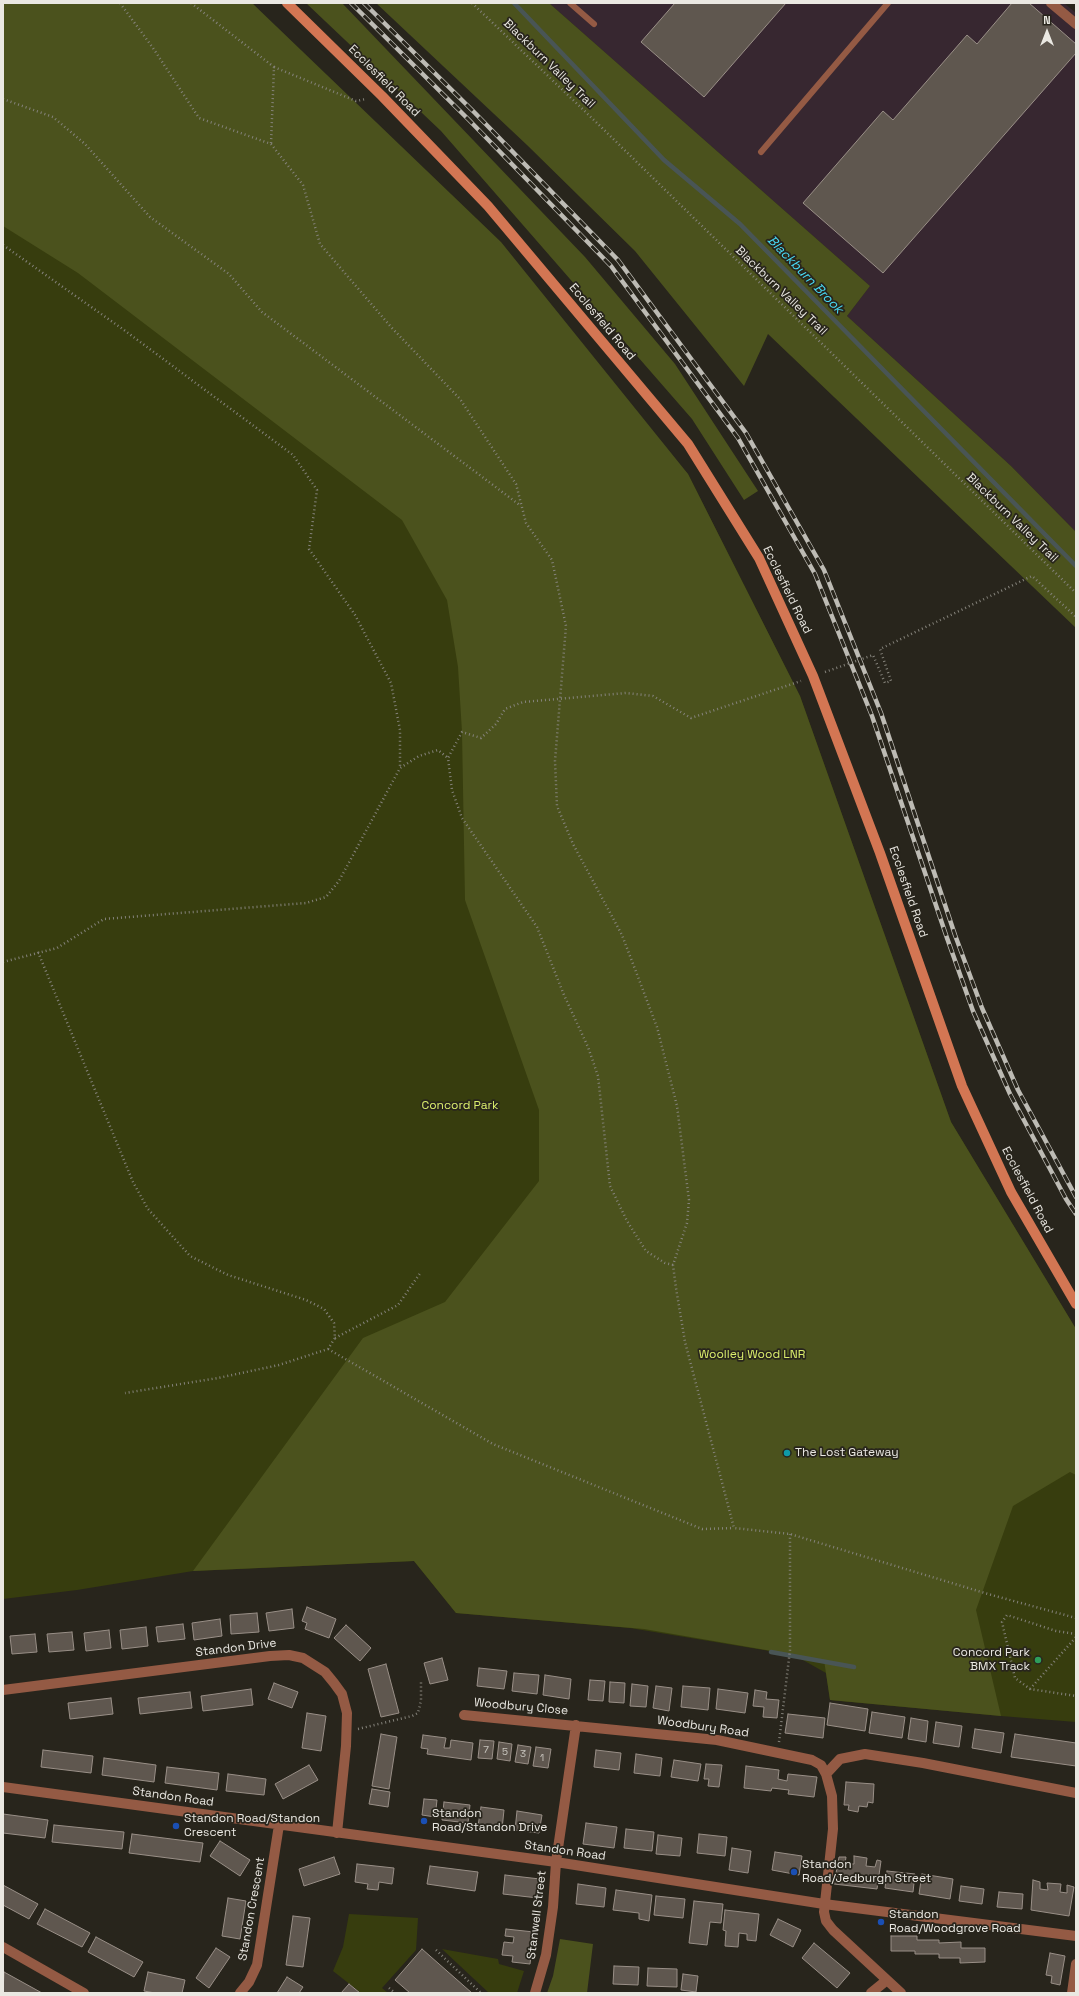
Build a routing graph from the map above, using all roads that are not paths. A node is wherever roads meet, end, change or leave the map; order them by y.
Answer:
1 (287, 3) edge
2 (570, 3) edge
3 (888, 3) edge
4 (1051, 3) edge
5 (594, 24) dead end
6 (1076, 24) edge
7 (760, 152) dead end
8 (1076, 1304) edge
9 (3, 1690) edge
10 (464, 1715) dead end
11 (576, 1725) junction
12 (826, 1774) junction
13 (3, 1787) edge
14 (1076, 1793) edge
15 (279, 1825) junction
16 (336, 1833) junction
17 (556, 1862) junction
18 (824, 1904) junction
19 (1076, 1936) edge
20 (3, 1947) edge
21 (1076, 1964) edge
22 (887, 1980) junction
23 (84, 1993) edge
24 (240, 1993) edge
25 (535, 1993) edge
26 (871, 1993) edge
27 (901, 1993) edge
28 (1072, 1993) edge

1 - 8 main road, Ecclesfield Road
2 - 5 lane
3 - 7 lane
4 - 6 street
9 - 16 street, Standon Drive
10 - 11 street, Woodbury Close
11 - 12 street, Woodbury Road
11 - 17 street
12 - 14 street
12 - 18 street, Woodbury Road
13 - 15 street, Standon Road
15 - 16 street, Standon Road
15 - 24 street, Standon Crescent
16 - 17 street, Standon Road
17 - 18 street, Standon Road
17 - 25 street, Stanwell Street
18 - 19 street, Standon Road
18 - 22 street, Woodbury Road
20 - 23 street
21 - 28 street
22 - 26 street
22 - 27 street, Woodbury Road

